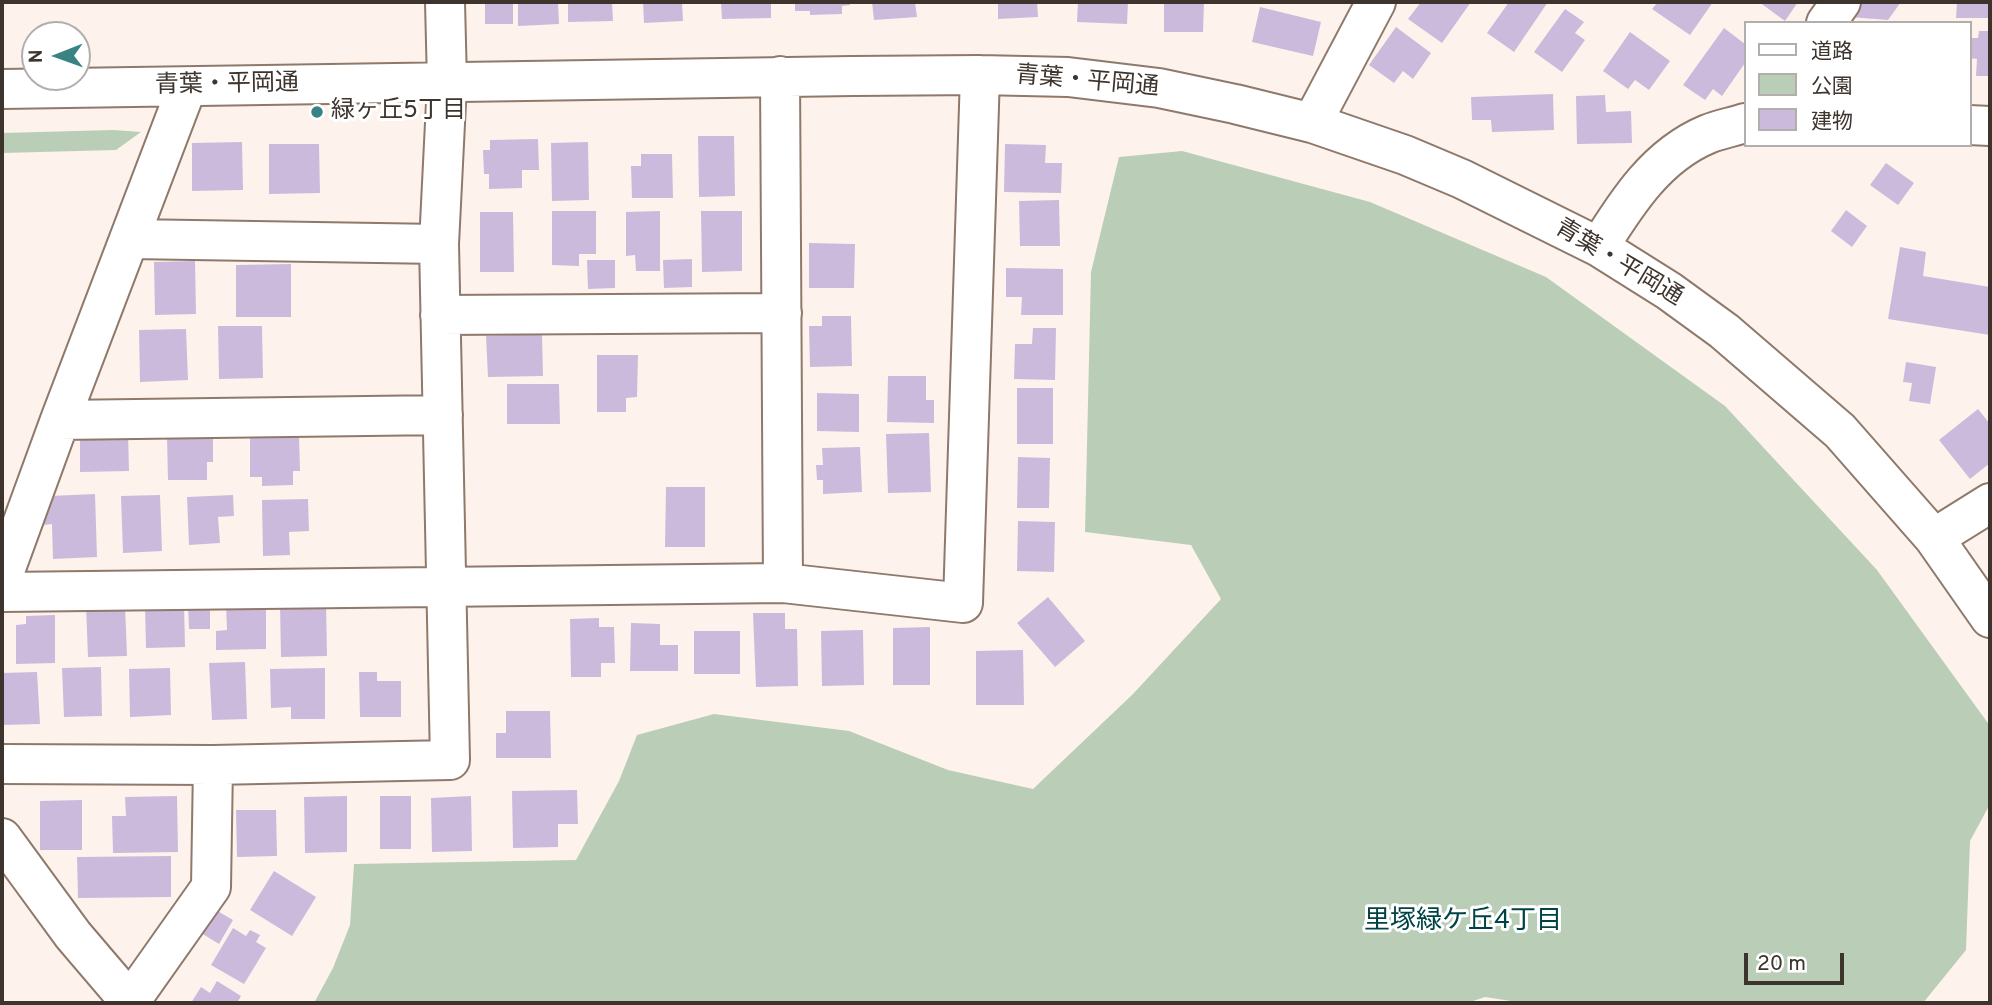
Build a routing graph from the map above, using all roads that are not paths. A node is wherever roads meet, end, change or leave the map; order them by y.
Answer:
1 (446, 2) edge
2 (1841, 2) edge
3 (1370, 4) edge
4 (1827, 21) edge
5 (980, 75) junction
6 (780, 76) junction
7 (447, 83) junction
8 (187, 87) junction
9 (2, 89) edge
10 (1312, 123) junction
11 (1744, 123) edge
12 (1971, 125) edge
13 (1990, 126) edge
14 (131, 239) junction
15 (439, 244) junction
16 (1599, 247) junction
17 (782, 313) junction
18 (440, 315) junction
19 (443, 415) junction
20 (60, 420) junction
21 (1990, 503) edge
22 (1934, 538) junction
23 (2, 579) edge
24 (783, 583) junction
25 (446, 586) junction
26 (2, 592) edge
27 (1990, 618) edge
28 (2, 765) edge
29 (213, 765) junction
30 (2, 838) edge
31 (130, 1003) edge

1 - 7 street
2 - 4 street
3 - 10 street
5 - 6 street, 青葉・平岡通
5 - 10 street, 青葉・平岡通
5 - 24 street
6 - 7 street, 青葉・平岡通
6 - 17 street
7 - 8 street, 青葉・平岡通
7 - 15 street
8 - 9 street, 青葉・平岡通
8 - 14 street
10 - 16 street, 青葉・平岡通
11 - 16 street
12 - 13 street
14 - 15 street
14 - 20 street
15 - 18 street
16 - 22 street, 青葉・平岡通
17 - 18 street
17 - 24 street
18 - 19 street
19 - 20 street
19 - 25 street
20 - 23 street
21 - 22 street
22 - 27 street, 青葉・平岡通
24 - 25 street
25 - 26 street
25 - 29 street
28 - 29 street
29 - 31 street
30 - 31 street

